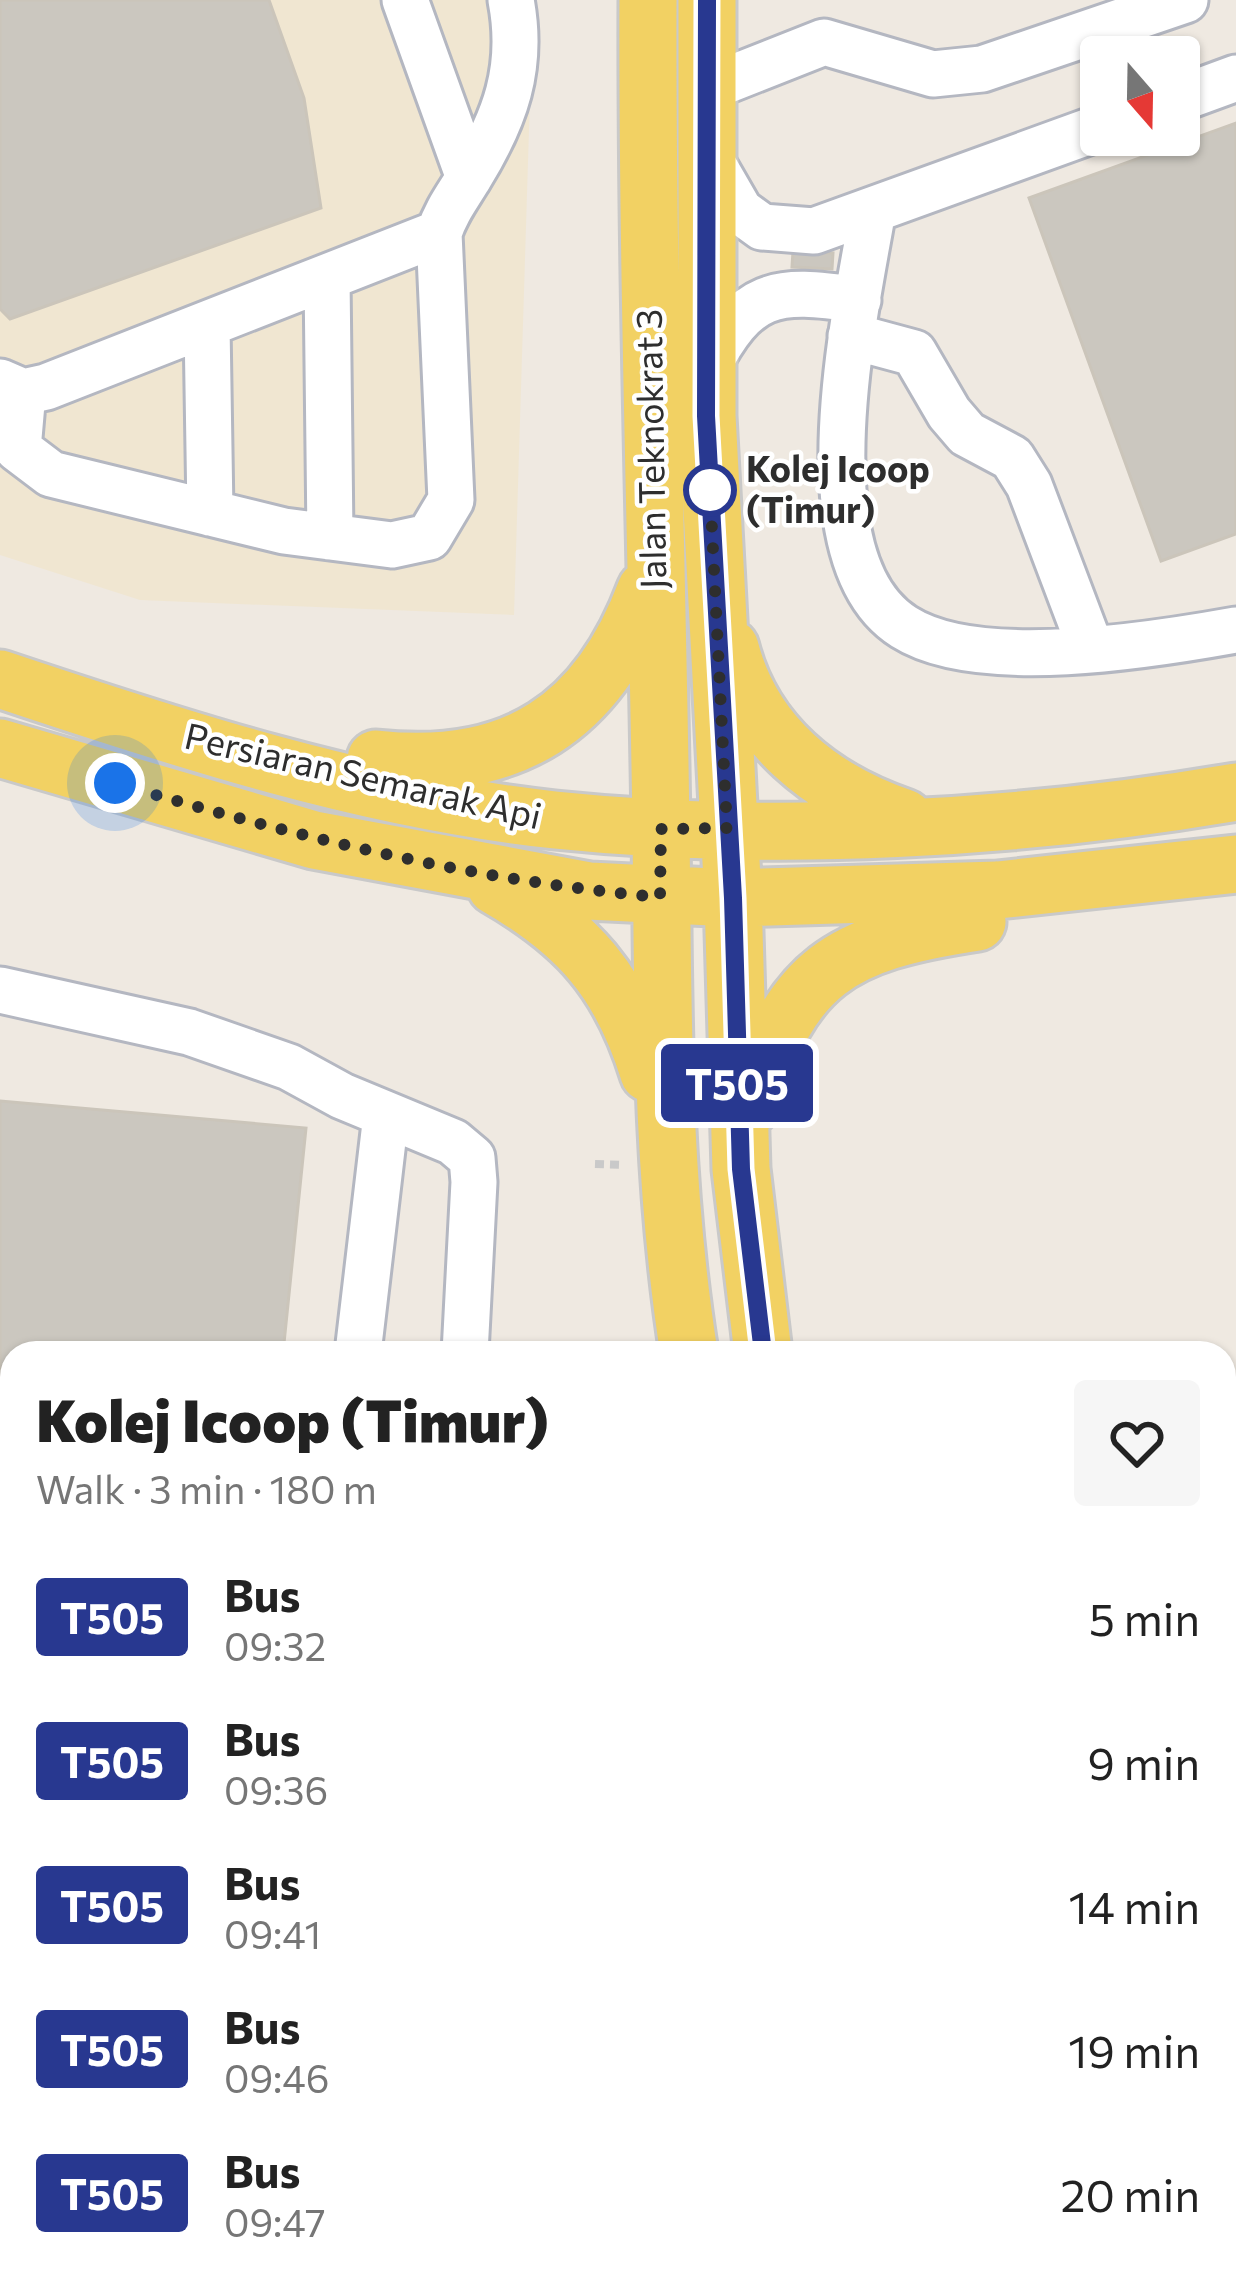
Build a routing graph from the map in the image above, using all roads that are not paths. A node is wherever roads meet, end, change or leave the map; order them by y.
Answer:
1 (405, 0) edge
2 (511, 0) edge
3 (648, 0) edge
4 (707, 0) edge
5 (1185, 0) edge
6 (826, 21) edge
7 (1236, 78) edge
8 (705, 89) junction
9 (1200, 91) edge
10 (1080, 135) edge
11 (705, 150) junction
12 (469, 178) junction
13 (873, 210) junction
14 (439, 233) junction
15 (327, 278) junction
16 (855, 318) junction
17 (207, 324) junction
18 (706, 370) junction
19 (12, 387) edge
20 (210, 513) junction
21 (330, 537) junction
22 (654, 568) junction
23 (715, 592) junction
24 (1236, 630) edge
25 (1091, 649) junction
26 (0, 655) edge
27 (0, 679) edge
28 (65, 701) junction
29 (181, 736) junction
30 (0, 748) edge
31 (1236, 792) edge
32 (924, 825) junction
33 (727, 828) junction
34 (661, 829) junction
35 (1236, 864) edge
36 (475, 873) junction
37 (1167, 874) junction
38 (660, 897) junction
39 (733, 898) junction
40 (0, 989) edge
41 (386, 1115) junction
42 (665, 1136) junction
43 (740, 1139) junction
44 (359, 1341) edge
45 (466, 1341) edge
46 (688, 1341) edge
47 (763, 1341) edge

1 - 12 lane
2 - 12 lane
3 - 22 main road, Jalan Teknokrat 3
4 - 8 main road, Jalan Teknokrat 3
5 - 6 lane
6 - 8 lane
7 - 9 lane
8 - 11 main road, Jalan Teknokrat 3
10 - 13 lane
11 - 13 lane
11 - 18 main road, Jalan Teknokrat 3
12 - 14 lane
13 - 16 lane
14 - 15 lane
14 - 21 lane
15 - 17 lane
15 - 21 lane
16 - 18 lane
16 - 25 lane
16 - 25 lane
17 - 19 lane
17 - 20 lane
18 - 23 main road, Jalan Teknokrat 3
19 - 20 lane
20 - 21 lane
22 - 29 main road
22 - 34 main road, Jalan Teknokrat 3
23 - 32 main road
23 - 33 main road, Jalan Teknokrat 3
24 - 25 lane
26 - 28 lane
27 - 28 main road, Persiaran Semarak Api
28 - 29 main road, Persiaran Semarak Api
29 - 34 main road, Persiaran Semarak Api
30 - 36 main road, Persiaran Semarak Api
31 - 32 main road, Persiaran Semarak Api
32 - 33 main road, Persiaran Semarak Api
33 - 34 main road, Persiaran Semarak Api
33 - 39 main road, Jalan Teknokrat 3
34 - 38 main road, Jalan Teknokrat 3
35 - 37 main road, Persiaran Semarak Api
36 - 38 main road, Persiaran Semarak Api
36 - 42 main road
37 - 39 main road, Persiaran Semarak Api
37 - 43 main road
38 - 39 main road, Persiaran Semarak Api
38 - 42 main road, Jalan Teknokrat 3
39 - 43 main road, Jalan Teknokrat 3
40 - 41 lane
41 - 44 lane
41 - 45 lane
42 - 46 main road
43 - 47 main road, Jalan Teknokrat 3

